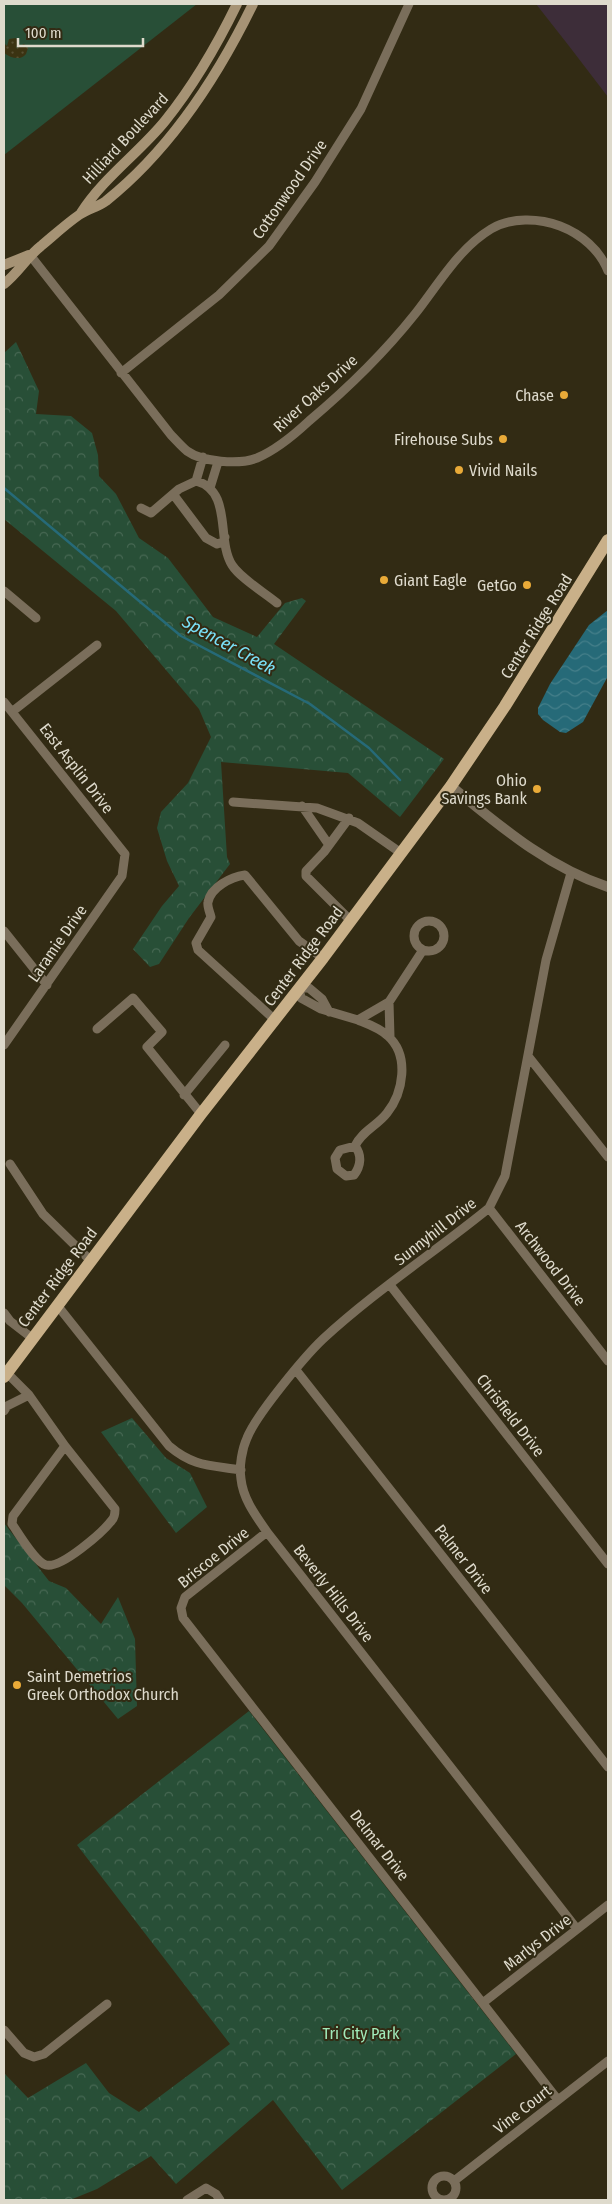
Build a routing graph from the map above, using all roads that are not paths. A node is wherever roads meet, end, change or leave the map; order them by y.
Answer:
1 (237, 4) edge
2 (253, 4) edge
3 (409, 4) edge
4 (80, 214) junction
5 (30, 255) junction
6 (4, 265) edge
7 (608, 271) edge
8 (4, 284) edge
9 (120, 373) junction
10 (203, 458) junction
11 (218, 462) junction
12 (196, 481) junction
13 (210, 488) junction
14 (173, 494) junction
15 (141, 508) dead end
16 (225, 537) junction
17 (608, 540) edge
18 (4, 591) edge
19 (277, 603) dead end
20 (36, 618) dead end
21 (97, 645) dead end
22 (4, 702) edge
23 (13, 711) junction
24 (451, 786) junction
25 (233, 802) dead end
26 (302, 806) junction
27 (349, 818) junction
28 (329, 845) junction
29 (401, 853) junction
30 (125, 854) joint
31 (572, 873) junction
32 (608, 887) edge
33 (350, 921) junction
34 (4, 931) edge
35 (423, 950) dead end
36 (323, 958) junction
37 (47, 985) junction
38 (299, 988) junction
39 (390, 1002) junction
40 (275, 1020) junction
41 (358, 1020) junction
42 (97, 1029) dead end
43 (390, 1037) junction
44 (4, 1045) edge
45 (225, 1045) dead end
46 (528, 1056) junction
47 (184, 1095) junction
48 (201, 1114) junction
49 (355, 1146) dead end
50 (608, 1157) edge
51 (10, 1164) dead end
52 (489, 1208) junction
53 (90, 1260) junction
54 (390, 1285) junction
55 (57, 1305) junction
56 (4, 1313) edge
57 (32, 1338) junction
58 (608, 1361) edge
59 (296, 1370) junction
60 (5, 1375) edge
61 (29, 1394) junction
62 (4, 1411) edge
63 (65, 1446) junction
64 (240, 1470) junction
65 (267, 1532) junction
66 (608, 1564) edge
67 (181, 1608) joint
68 (608, 1767) edge
69 (608, 1905) edge
70 (578, 1929) junction
71 (484, 2002) junction
72 (107, 2004) dead end
73 (4, 2030) edge
74 (608, 2061) edge
75 (558, 2100) junction
76 (454, 2181) dead end
77 (187, 2200) edge
78 (220, 2200) edge

1 - 4 main road, Hilliard Boulevard
2 - 4 main road, Hilliard Boulevard
3 - 9 street, Cottonwood Drive
4 - 5 main road, Hilliard Boulevard
5 - 6 main road, Hilliard Boulevard
5 - 8 main road, Hilliard Boulevard
5 - 9 street, River Oaks Drive
7 - 11 street, River Oaks Drive
9 - 10 street, River Oaks Drive
10 - 11 street, River Oaks Drive
10 - 12 street
11 - 13 street
12 - 13 street
12 - 14 street
13 - 16 street
14 - 15 street
14 - 16 street
16 - 19 street
17 - 24 main road, Center Ridge Road
18 - 20 street
21 - 23 street
22 - 23 street, East Asplin Drive
23 - 30 street, East Asplin Drive
24 - 29 main road, Center Ridge Road
24 - 31 street
25 - 26 street
26 - 27 street
26 - 28 street
27 - 28 street
27 - 29 street
28 - 33 street
29 - 33 main road, Center Ridge Road
30 - 37 street, Laramie Drive
31 - 32 street
31 - 46 street, Sunnyhill Drive
33 - 36 main road, Center Ridge Road
34 - 37 street
35 - 39 street
36 - 38 main road, Center Ridge Road
36 - 40 street
37 - 44 street, Laramie Drive
38 - 40 main road, Center Ridge Road
38 - 41 street
39 - 41 street
39 - 43 street
40 - 48 main road, Center Ridge Road
41 - 43 street
42 - 47 street
43 - 49 street
45 - 47 street
46 - 50 street
46 - 52 street, Sunnyhill Drive
47 - 48 street
48 - 53 main road, Center Ridge Road
51 - 53 street
52 - 54 street, Sunnyhill Drive
52 - 58 street, Archwood Drive
53 - 55 main road, Center Ridge Road
54 - 59 street, Sunnyhill Drive
54 - 66 street, Chrisfield Drive
55 - 57 main road, Center Ridge Road
55 - 64 street
56 - 57 street
57 - 60 main road, Center Ridge Road
59 - 64 street, Sunnyhill Drive
59 - 68 street, Palmer Drive
60 - 61 street
61 - 62 street
61 - 63 street
63 - 63 street
64 - 65 street, Beverly Hills Drive
65 - 67 street, Briscoe Drive
65 - 70 street, Beverly Hills Drive
67 - 71 street, Delmar Drive
69 - 70 street, Marlys Drive
70 - 71 street, Marlys Drive
71 - 75 street, Delmar Drive
72 - 73 street
74 - 75 street, Vine Court
75 - 76 street, Vine Court
77 - 78 street

